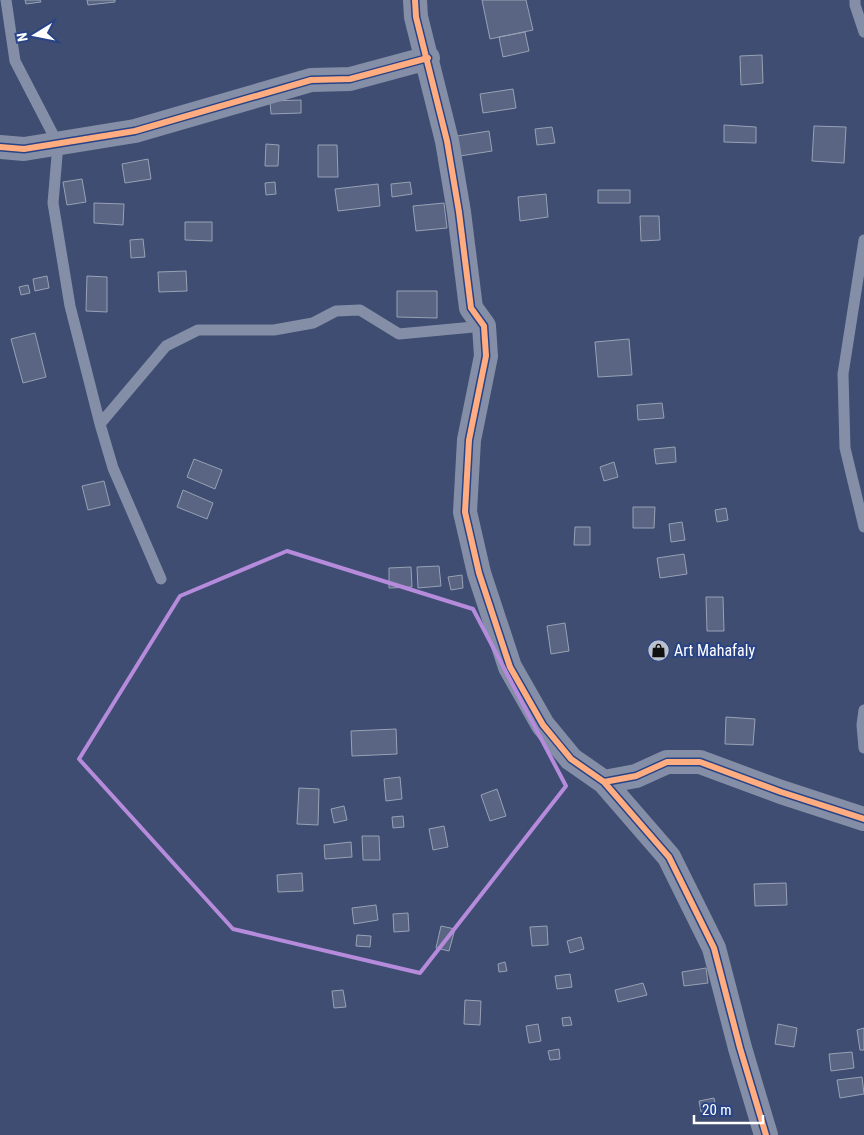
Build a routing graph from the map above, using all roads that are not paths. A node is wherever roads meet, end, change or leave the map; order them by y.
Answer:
1 (6, 0) edge
2 (415, 0) edge
3 (855, 0) edge
4 (864, 32) edge
5 (428, 58) junction
6 (58, 144) junction
7 (0, 147) edge
8 (864, 240) edge
9 (484, 326) junction
10 (100, 424) junction
11 (864, 527) edge
12 (161, 579) dead end
13 (864, 710) edge
14 (864, 748) edge
15 (604, 782) junction
16 (864, 819) edge
17 (766, 1135) edge

1 - 6 lane
2 - 5 street
3 - 4 lane
5 - 6 street
5 - 9 street
6 - 7 street
6 - 10 lane
8 - 11 lane
9 - 10 lane
9 - 15 street
10 - 12 lane
13 - 14 lane
15 - 16 street
15 - 17 street

